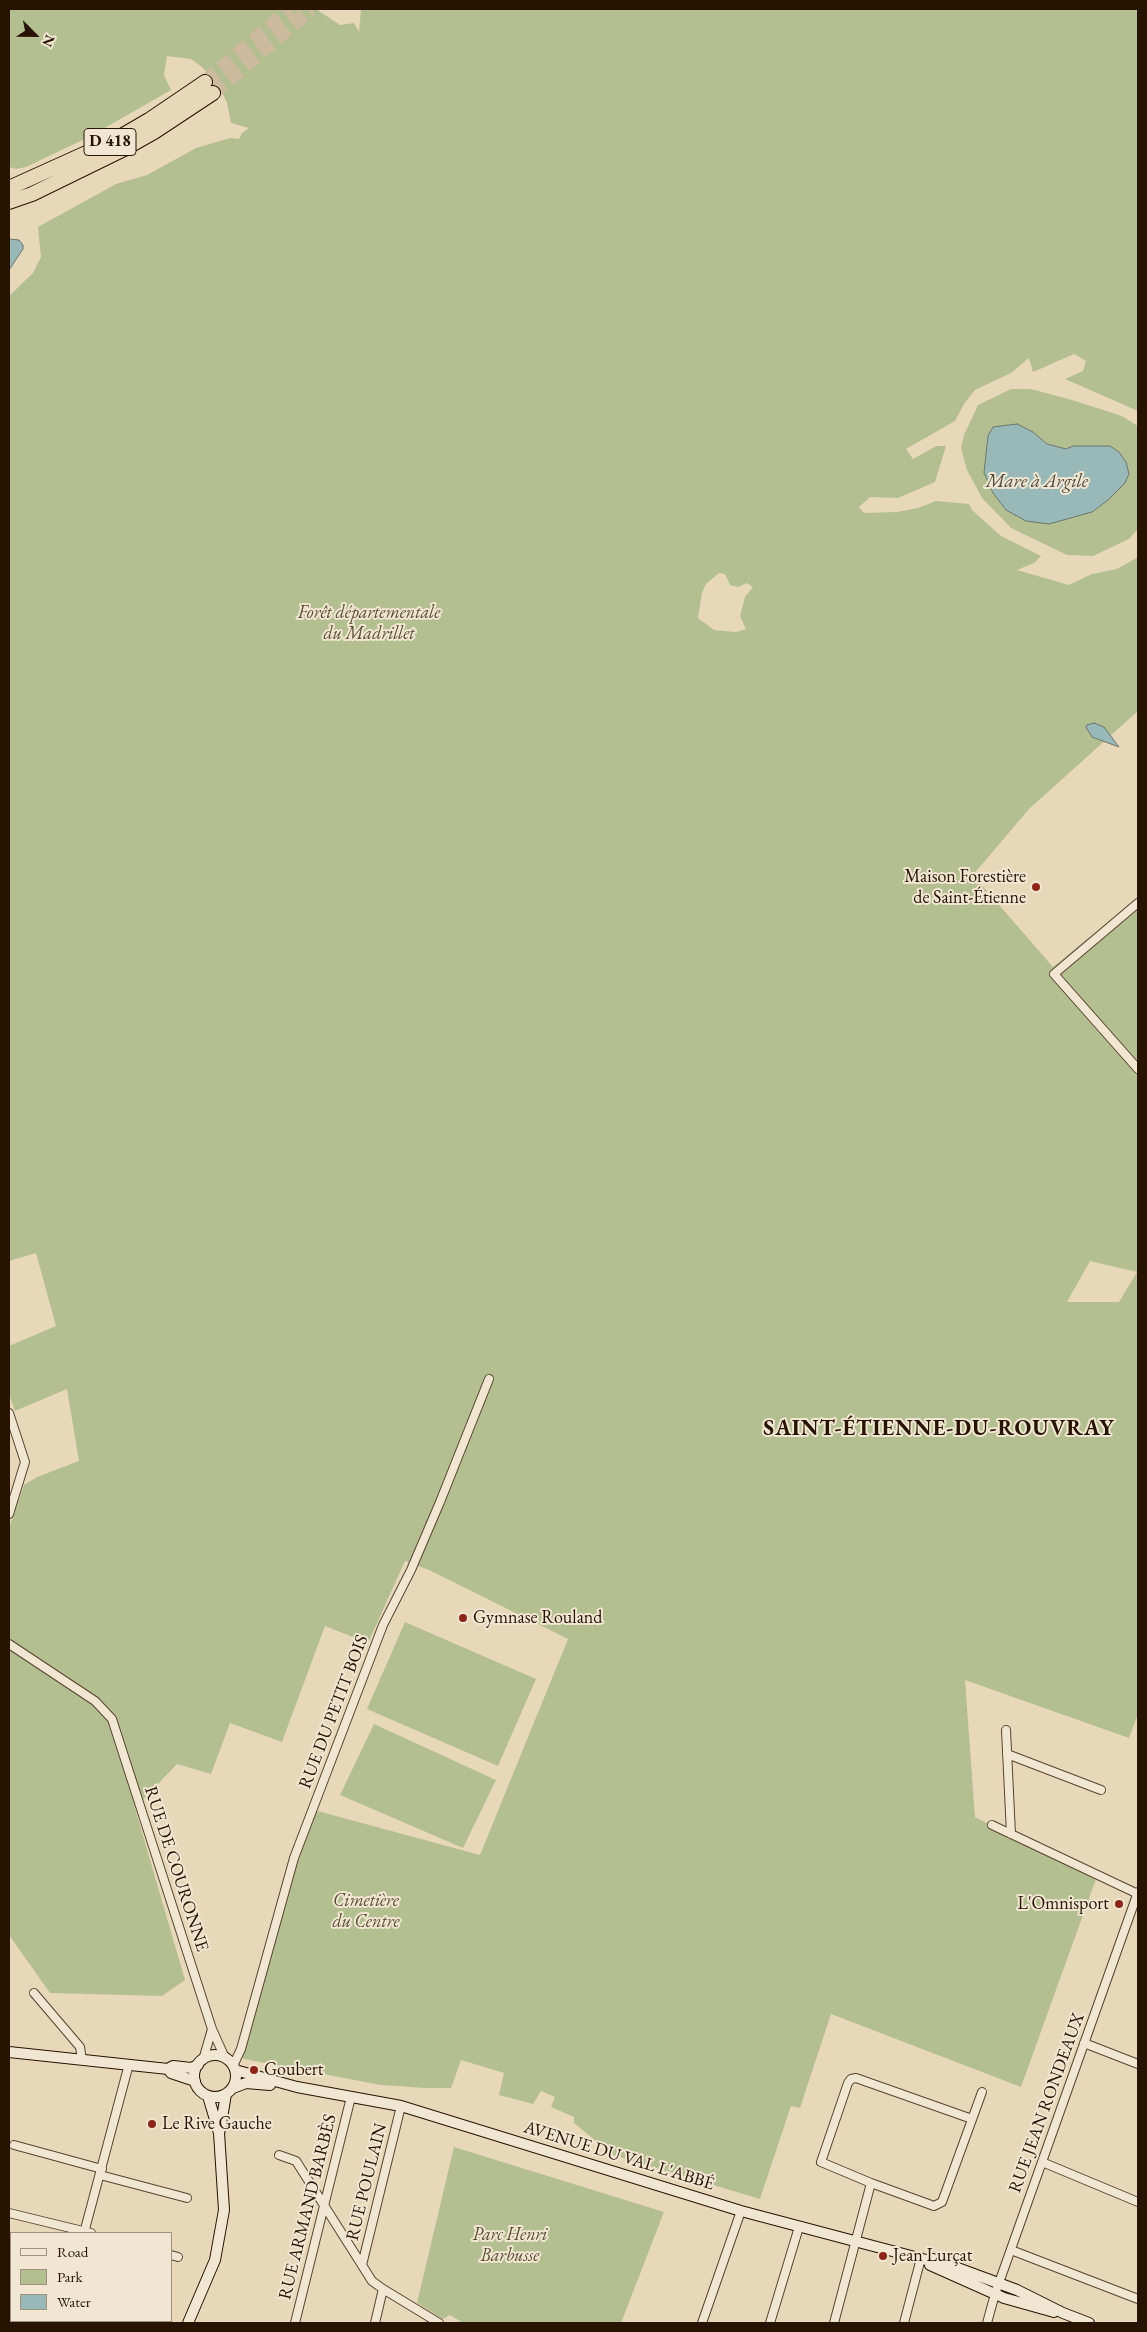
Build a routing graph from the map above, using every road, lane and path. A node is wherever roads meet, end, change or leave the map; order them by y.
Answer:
1 (9, 188) edge
2 (9, 202) edge
3 (1136, 904) edge
4 (1138, 1069) edge
5 (489, 1379) dead end
6 (9, 1413) edge
7 (9, 1514) edge
8 (9, 1644) edge
9 (1006, 1730) dead end
10 (1007, 1754) junction
11 (1101, 1790) dead end
12 (992, 1825) dead end
13 (1011, 1834) junction
14 (1138, 1893) edge
15 (34, 1993) dead end
16 (212, 2029) junction
17 (1084, 2043) junction
18 (9, 2052) edge
19 (224, 2058) junction
20 (82, 2060) junction
21 (200, 2062) junction
22 (130, 2064) junction
23 (1138, 2064) edge
24 (234, 2068) junction
25 (168, 2070) junction
26 (195, 2081) junction
27 (297, 2087) junction
28 (229, 2091) junction
29 (982, 2092) dead end
30 (208, 2096) junction
31 (351, 2097) junction
32 (401, 2106) junction
33 (972, 2119) junction
34 (219, 2133) junction
35 (14, 2146) dead end
36 (279, 2155) dead end
37 (1042, 2162) junction
38 (101, 2172) junction
39 (871, 2184) junction
40 (187, 2198) dead end
41 (1138, 2202) edge
42 (324, 2207) junction
43 (741, 2211) junction
44 (9, 2213) edge
45 (799, 2227) junction
46 (83, 2232) edge
47 (87, 2232) edge
48 (856, 2240) junction
49 (1011, 2250) junction
50 (925, 2260) junction
51 (362, 2265) junction
52 (999, 2283) junction
53 (383, 2288) junction
54 (995, 2294) junction
55 (1138, 2299) edge
56 (1063, 2313) junction
57 (188, 2323) edge
58 (295, 2323) edge
59 (375, 2323) edge
60 (439, 2323) edge
61 (702, 2323) edge
62 (770, 2323) edge
63 (834, 2323) edge
64 (904, 2323) edge
65 (987, 2323) edge
66 (1089, 2323) edge

1 - 2 highway, D 418
3 - 4 street
5 - 24 street, RUE DU PETIT BOIS
6 - 7 street
8 - 16 street, RUE DE COURONNE
9 - 10 street
10 - 11 street
10 - 13 street
12 - 13 street
13 - 14 street
14 - 17 street, RUE JEAN RONDEAUX
15 - 20 street
16 - 19 street, RUE DE COURONNE
16 - 21 street
17 - 23 street
17 - 37 street, RUE JEAN RONDEAUX
18 - 20 main road
19 - 21 main road
19 - 24 main road
20 - 22 main road
21 - 25 main road
21 - 26 main road
22 - 25 main road
22 - 38 street
24 - 27 main road, AVENUE DU VAL L'ABBÉ
24 - 28 main road
25 - 26 main road
26 - 30 main road
27 - 28 main road, AVENUE DU VAL L'ABBÉ
27 - 31 main road, AVENUE DU VAL L'ABBÉ
28 - 30 main road
28 - 34 main road
29 - 33 street
30 - 34 main road
31 - 32 main road, AVENUE DU VAL L'ABBÉ
31 - 42 street, RUE ARMAND BARBÈS
32 - 43 main road, AVENUE DU VAL L'ABBÉ
32 - 51 street, RUE POULAIN
33 - 39 street
33 - 39 street
34 - 57 main road
35 - 38 street
36 - 42 street
37 - 41 street
37 - 49 street, RUE JEAN RONDEAUX
38 - 40 street
38 - 47 street
39 - 48 street
42 - 51 street
42 - 58 street, RUE ARMAND BARBÈS
43 - 45 main road, AVENUE DU VAL L'ABBÉ
43 - 61 street
44 - 46 street
45 - 48 main road, AVENUE DU VAL L'ABBÉ
45 - 62 street
48 - 50 main road, AVENUE DU VAL L'ABBÉ
48 - 63 street
49 - 52 street, RUE JEAN RONDEAUX
49 - 55 street
50 - 52 main road, AVENUE DU VAL L'ABBÉ
50 - 54 main road, AVENUE DU VAL L'ABBÉ
50 - 64 street
51 - 53 street
52 - 54 street, RUE JEAN RONDEAUX
52 - 56 main road, AVENUE DU VAL L'ABBÉ
53 - 59 street
53 - 60 street
54 - 56 main road, AVENUE DU VAL L'ABBÉ
54 - 65 street, RUE JEAN RONDEAUX
56 - 66 main road

